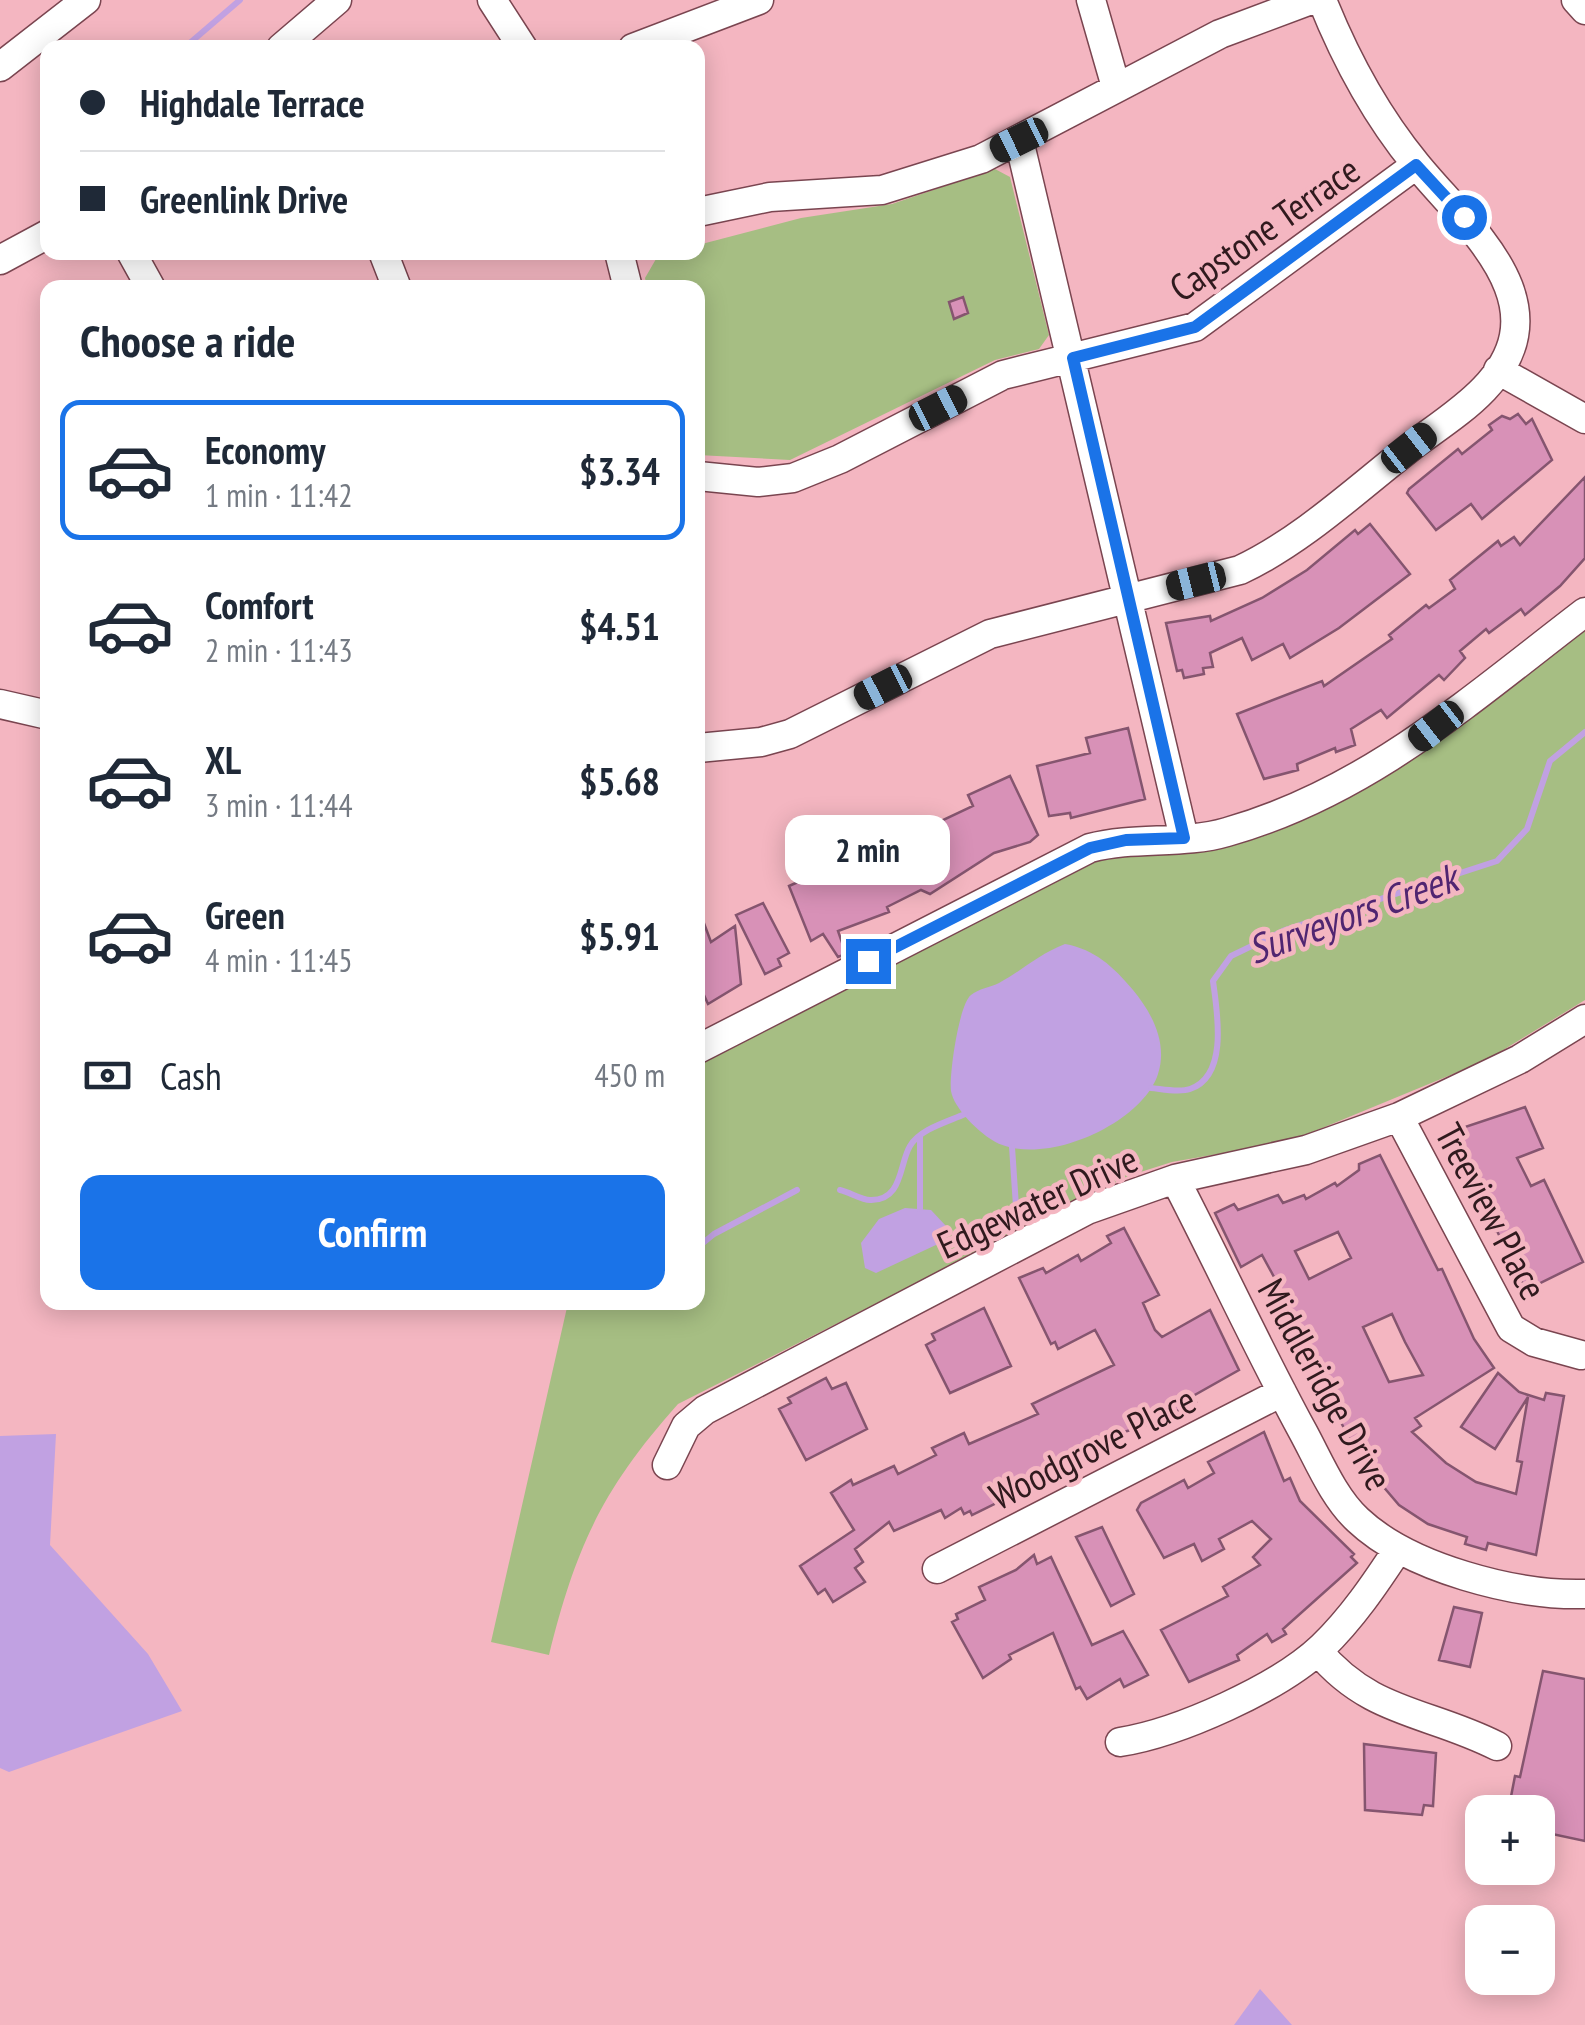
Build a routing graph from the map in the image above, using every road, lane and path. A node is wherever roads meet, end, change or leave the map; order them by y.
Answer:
1 (86, 0) edge
2 (337, 0) edge
3 (492, 0) edge
4 (759, 0) edge
5 (1091, 0) edge
6 (1311, 0) edge
7 (1322, 0) edge
8 (1576, 0) edge
9 (1585, 10) edge
10 (291, 40) edge
11 (518, 40) edge
12 (652, 40) edge
13 (0, 67) edge
14 (1116, 87) junction
15 (1019, 140) junction
16 (1416, 165) junction
17 (705, 211) edge
18 (40, 238) edge
19 (0, 260) edge
20 (1073, 358) junction
21 (1498, 370) junction
22 (1585, 419) edge
23 (705, 477) edge
24 (1130, 597) junction
25 (1585, 612) edge
26 (0, 704) edge
27 (40, 714) edge
28 (705, 748) edge
29 (1184, 838) junction
30 (1585, 1019) edge
31 (705, 1045) edge
32 (1399, 1117) junction
33 (1175, 1179) junction
34 (1581, 1355) dead end
35 (1282, 1392) junction
36 (667, 1464) dead end
37 (1398, 1549) junction
38 (937, 1569) dead end
39 (1583, 1596) edge
40 (1318, 1651) junction
41 (1120, 1742) dead end
42 (1497, 1746) dead end

1 - 13 street
2 - 10 street
3 - 11 street
4 - 12 street
5 - 14 street
6 - 14 street
7 - 16 street
8 - 9 street
14 - 15 street
15 - 17 street
15 - 20 street
16 - 20 street, Capstone Terrace
16 - 21 street
18 - 19 street
20 - 23 street, Capstone Terrace
20 - 24 street
21 - 22 street
21 - 24 street
24 - 28 street
24 - 29 street
25 - 29 street
26 - 27 street
29 - 31 street
30 - 32 street, Edgewater Drive
32 - 33 street, Edgewater Drive
32 - 34 street, Treeview Place
33 - 35 street, Middleridge Drive
33 - 36 street, Edgewater Drive
35 - 37 street, Middleridge Drive
35 - 38 street, Woodgrove Place
37 - 39 street, Middleridge Drive
37 - 40 street
40 - 41 street
40 - 42 street

